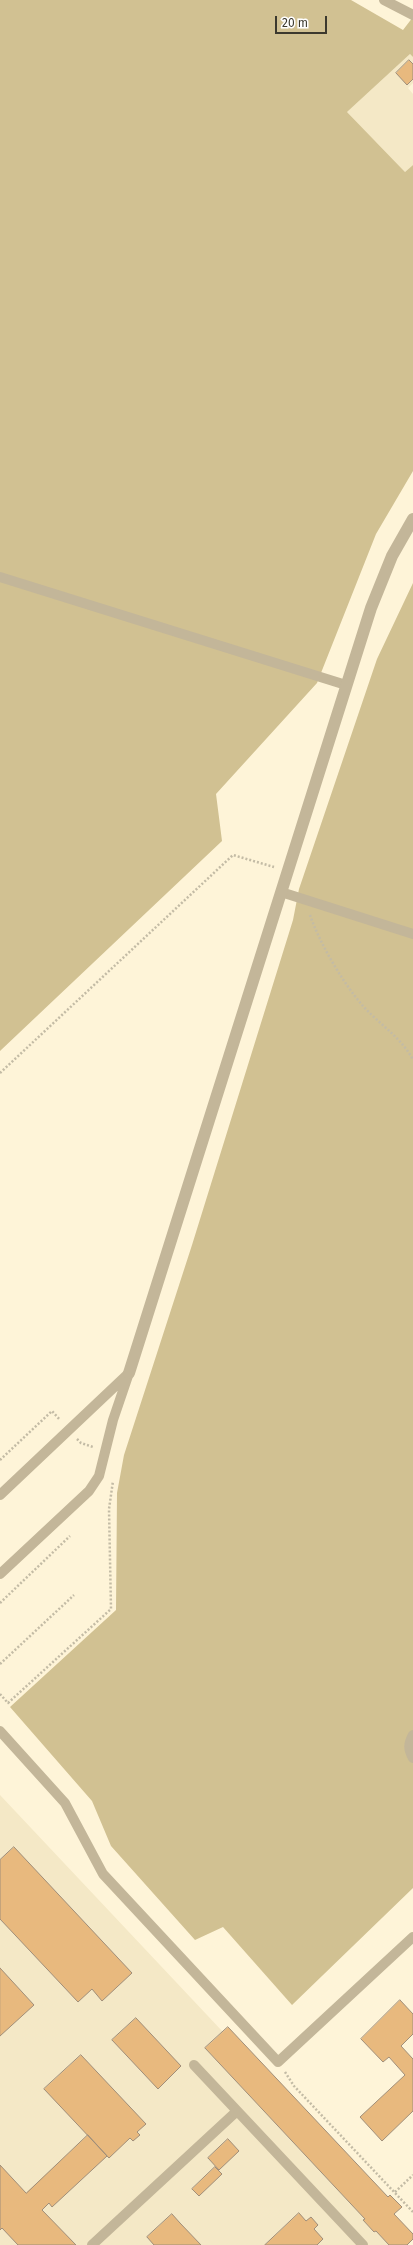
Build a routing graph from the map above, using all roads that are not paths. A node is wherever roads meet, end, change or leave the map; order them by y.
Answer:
1 (384, 0) edge
2 (413, 15) edge
3 (413, 519) edge
4 (0, 577) edge
5 (346, 685) junction
6 (279, 897) junction
7 (413, 934) edge
8 (129, 1373) junction
9 (0, 1495) edge
10 (0, 1574) edge
11 (0, 1731) edge
12 (413, 1735) edge
13 (413, 1758) edge
14 (413, 1937) edge
15 (194, 2065) dead end
16 (237, 2111) junction
17 (92, 2245) edge
18 (363, 2245) edge

1 - 2 lane
3 - 5 street
4 - 5 lane
5 - 6 street
6 - 7 lane
6 - 8 street
8 - 9 lane
8 - 10 lane
11 - 14 lane
12 - 13 lane
15 - 16 lane
16 - 17 lane
16 - 18 lane

